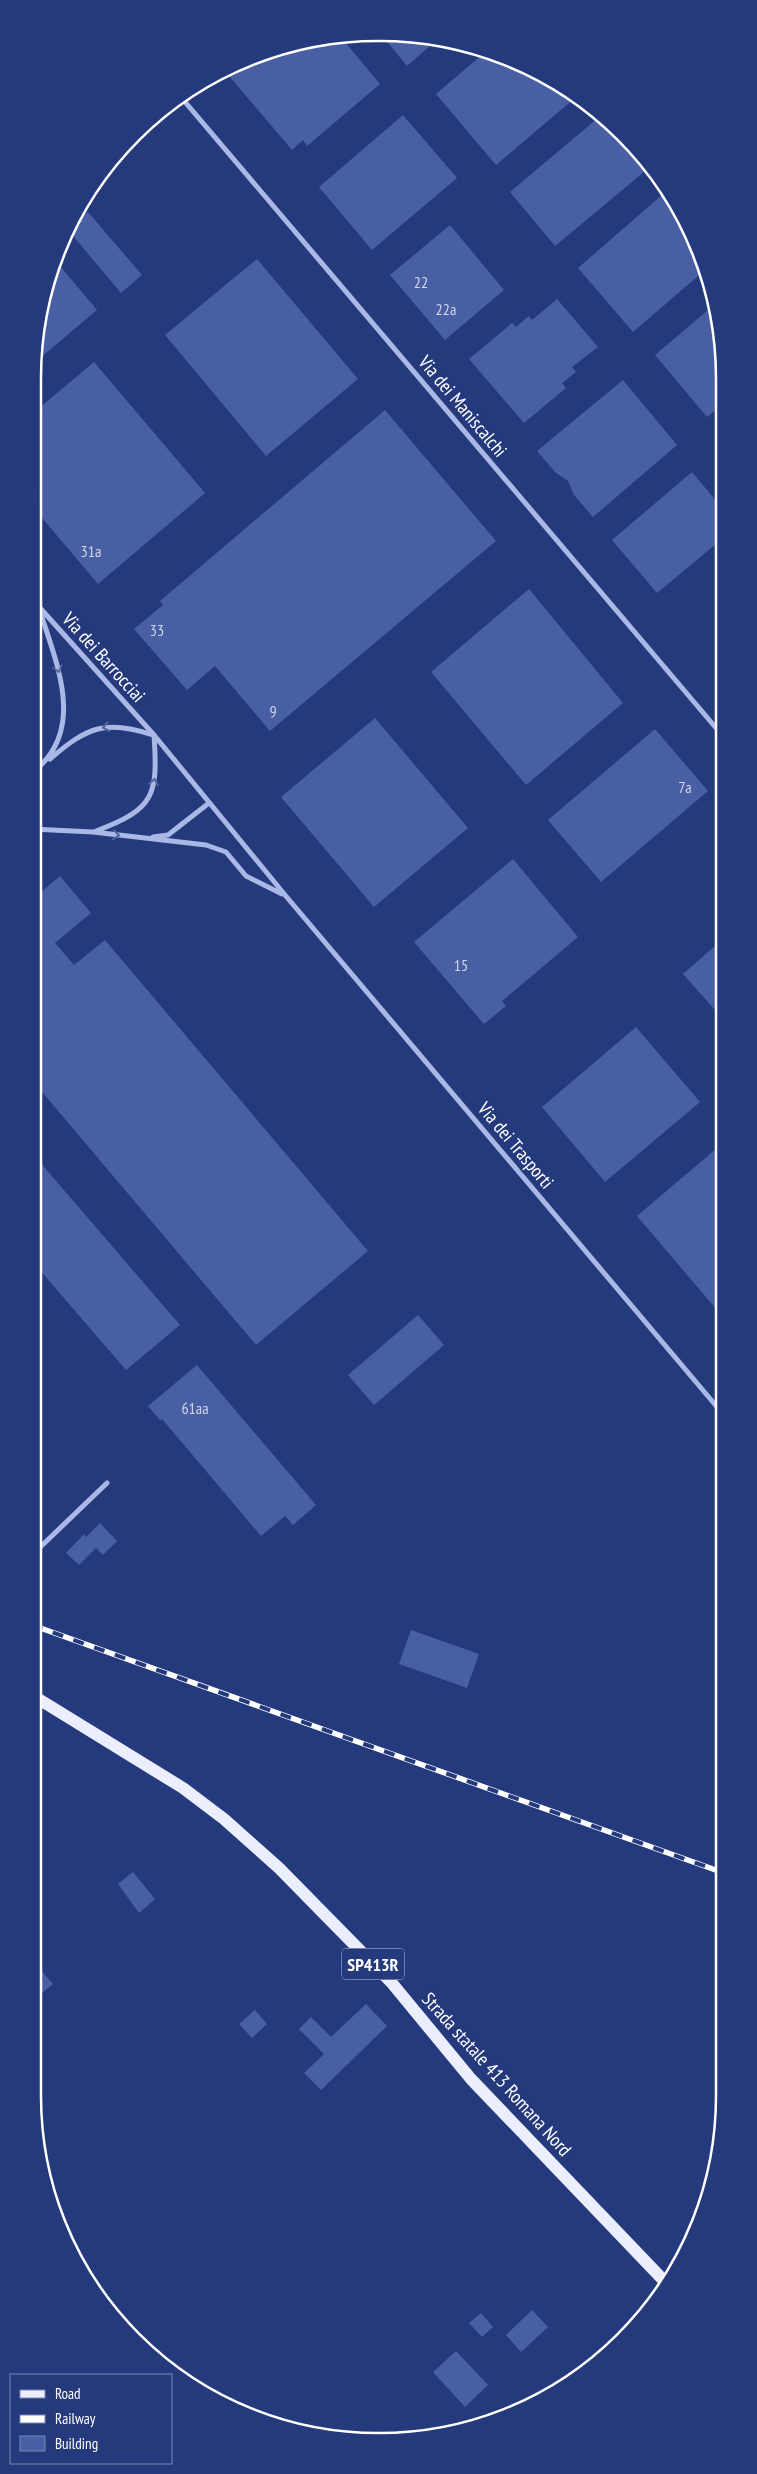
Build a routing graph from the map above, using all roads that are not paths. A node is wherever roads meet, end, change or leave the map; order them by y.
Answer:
1 (185, 102) edge
2 (41, 609) edge
3 (41, 615) edge
4 (716, 728) edge
5 (154, 735) junction
6 (47, 762) junction
7 (41, 766) edge
8 (209, 803) junction
9 (41, 829) edge
10 (93, 832) junction
11 (148, 838) junction
12 (285, 895) junction
13 (716, 1406) edge
14 (107, 1483) dead end
15 (41, 1546) edge
16 (41, 1701) edge
17 (662, 2279) edge

1 - 4 street, Via dei Maniscalchi
2 - 5 street, Via dei Barrocciai
3 -> 6 street
5 -> 6 street
5 - 8 street, Via dei Trasporti
10 -> 5 street, Via dei Trasporti
6 - 7 street
8 - 11 street, Via dei Trasporti
8 - 12 street, Via dei Trasporti
9 - 10 street, Via dei Trasporti
10 -> 11 street, Via dei Trasporti
11 - 12 street, Via dei Trasporti
12 - 13 street, Via dei Trasporti
14 - 15 street
16 - 17 main road, Strada statale 413 Romana Nord / SP413R

